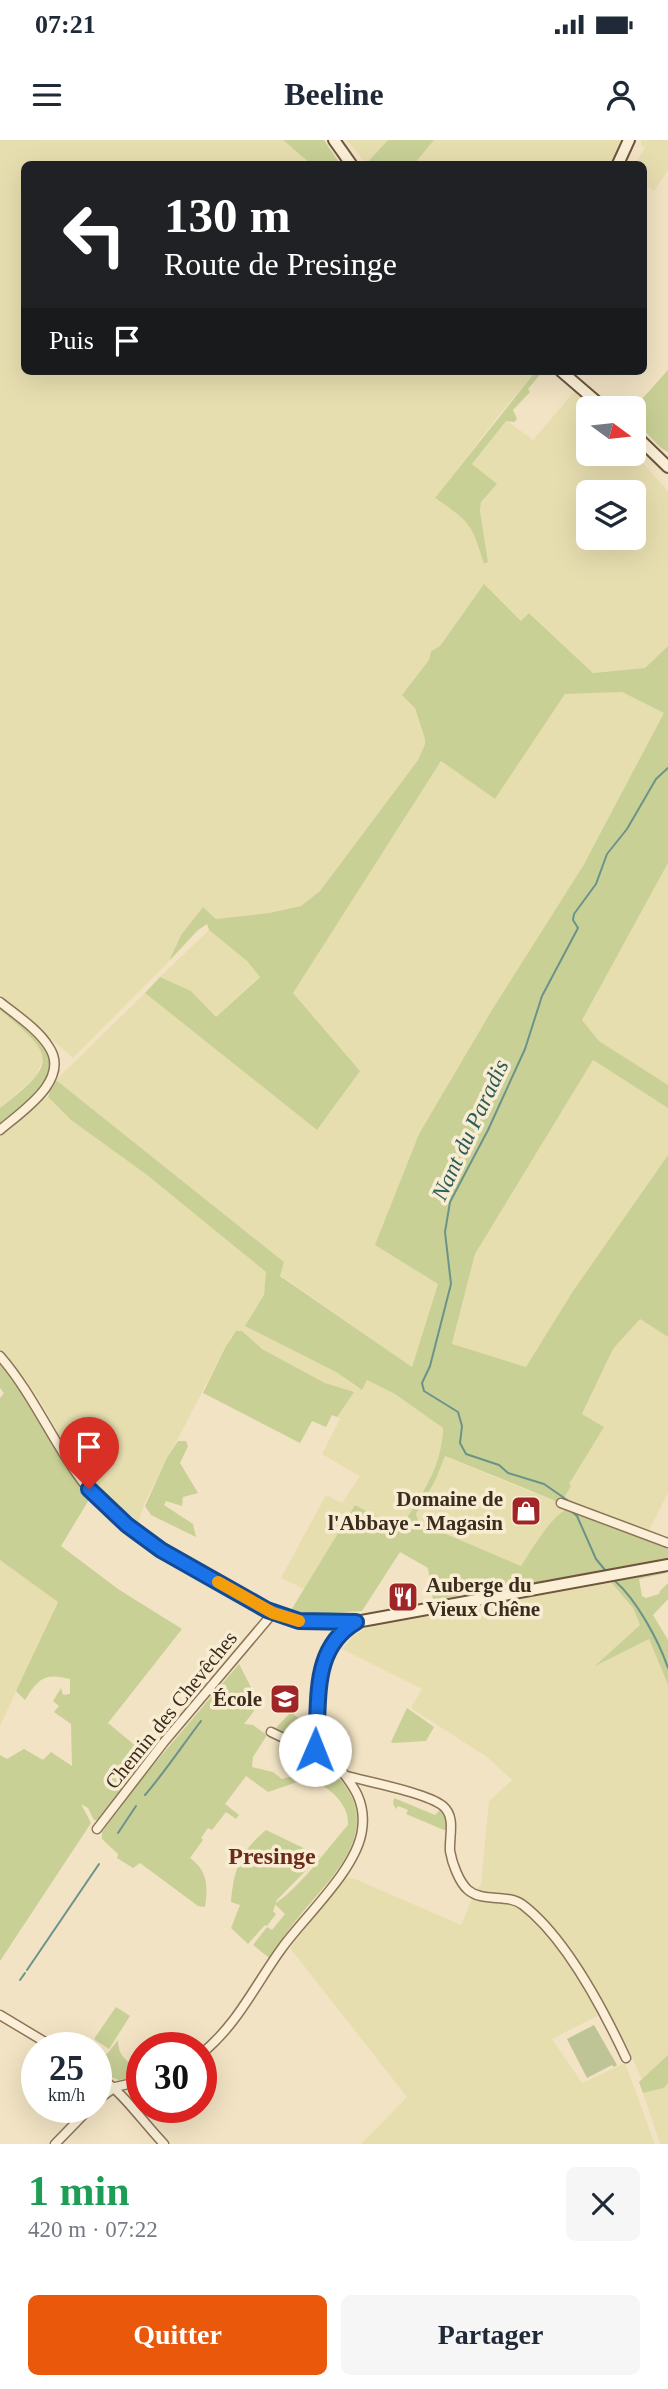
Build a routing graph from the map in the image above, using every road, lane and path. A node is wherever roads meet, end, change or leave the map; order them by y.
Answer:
1 (334, 140) edge
2 (629, 140) edge
3 (349, 161) edge
4 (619, 161) edge
5 (566, 375) edge
6 (590, 396) edge
7 (646, 446) edge
8 (668, 467) edge
9 (0, 1002) edge
10 (0, 1130) edge
11 (0, 1356) edge
12 (568, 1506) dead end
13 (668, 1543) edge
14 (668, 1564) edge
15 (273, 1613) junction
16 (356, 1622) junction
17 (318, 1731) junction
18 (271, 1732) dead end
19 (315, 1753) junction
20 (336, 1761) junction
21 (347, 1776) junction
22 (97, 1829) dead end
23 (0, 2015) edge
24 (28, 2032) edge
25 (217, 2040) edge
26 (626, 2058) dead end
27 (112, 2085) edge
28 (126, 2085) edge
29 (115, 2087) junction
30 (112, 2089) edge
31 (75, 2123) edge
32 (55, 2144) edge
33 (164, 2144) edge

1 - 3 street
2 - 4 street
5 - 6 street
7 - 8 street
9 - 10 street
11 - 15 street
12 - 13 street
14 - 16 street
15 - 16 street
15 - 22 street, Chemin des Chevêches
16 - 17 street
17 - 19 street
17 - 20 street
18 - 19 street
19 - 20 street
20 - 21 street
21 - 25 street
21 - 26 street
23 - 24 street
27 - 29 street
28 - 29 street
29 - 30 street
29 - 33 street
31 - 32 street

